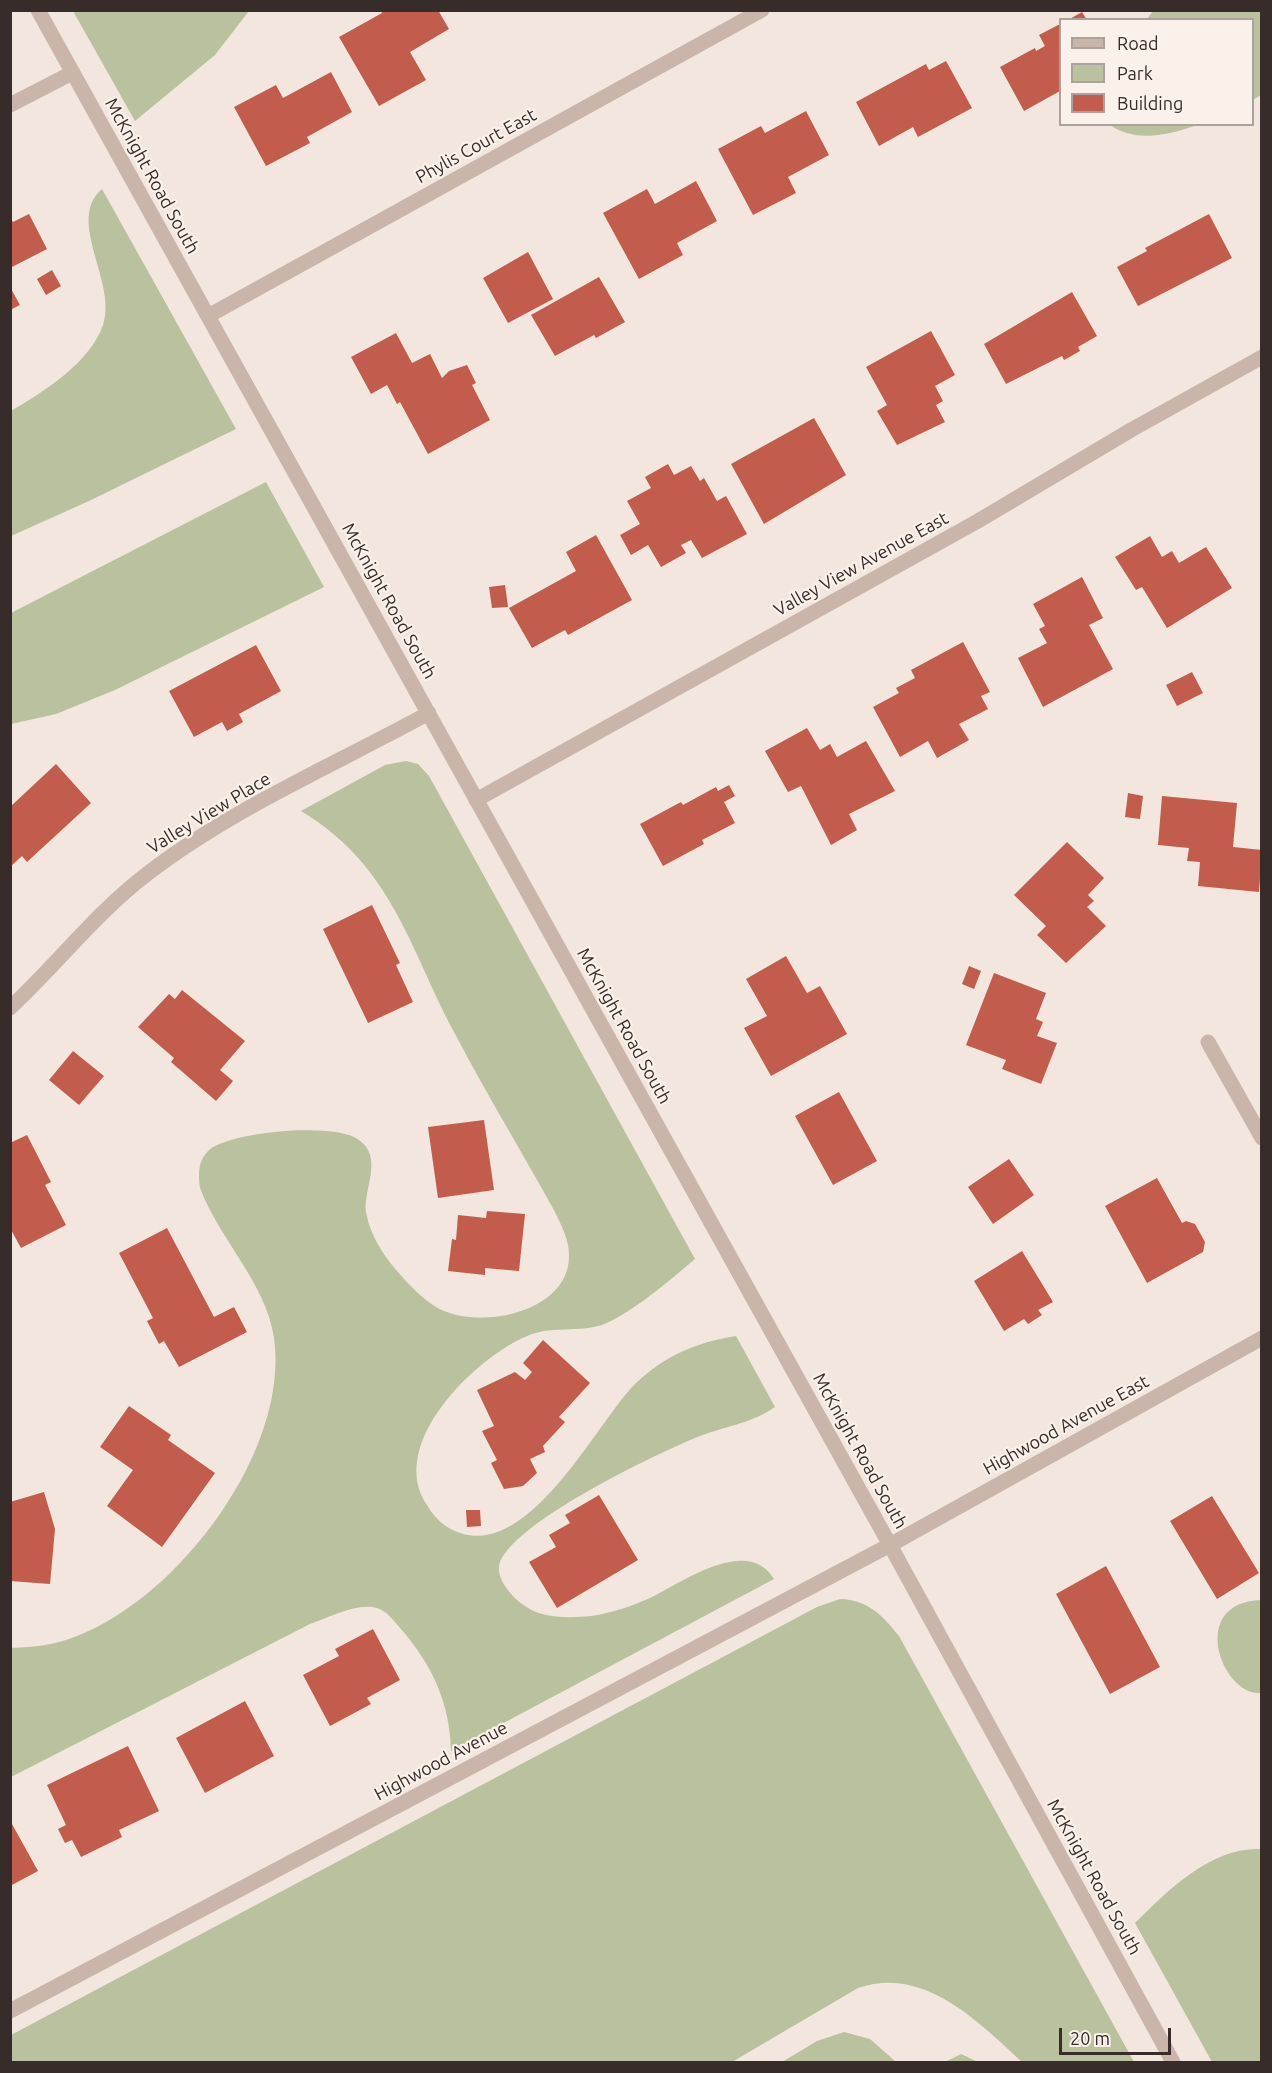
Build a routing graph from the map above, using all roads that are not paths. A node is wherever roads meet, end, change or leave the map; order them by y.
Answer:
1 (38, 10) edge
2 (762, 10) edge
3 (72, 73) junction
4 (10, 105) edge
5 (208, 316) junction
6 (1262, 357) edge
7 (429, 713) junction
8 (476, 800) junction
9 (10, 1008) edge
10 (1208, 1042) dead end
11 (1262, 1138) edge
12 (1262, 1338) edge
13 (890, 1545) junction
14 (10, 2011) edge
15 (1173, 2062) edge

1 - 3 street, McKnight Road South
2 - 5 street, Phylis Court East
3 - 4 street
3 - 5 street, McKnight Road South
5 - 7 street, McKnight Road South
6 - 8 street, Valley View Avenue East
7 - 8 street, McKnight Road South
7 - 9 street, Valley View Place
8 - 13 street, McKnight Road South
10 - 11 street
12 - 13 street, Highwood Avenue East
13 - 14 street, Highwood Avenue
13 - 15 street, McKnight Road South

